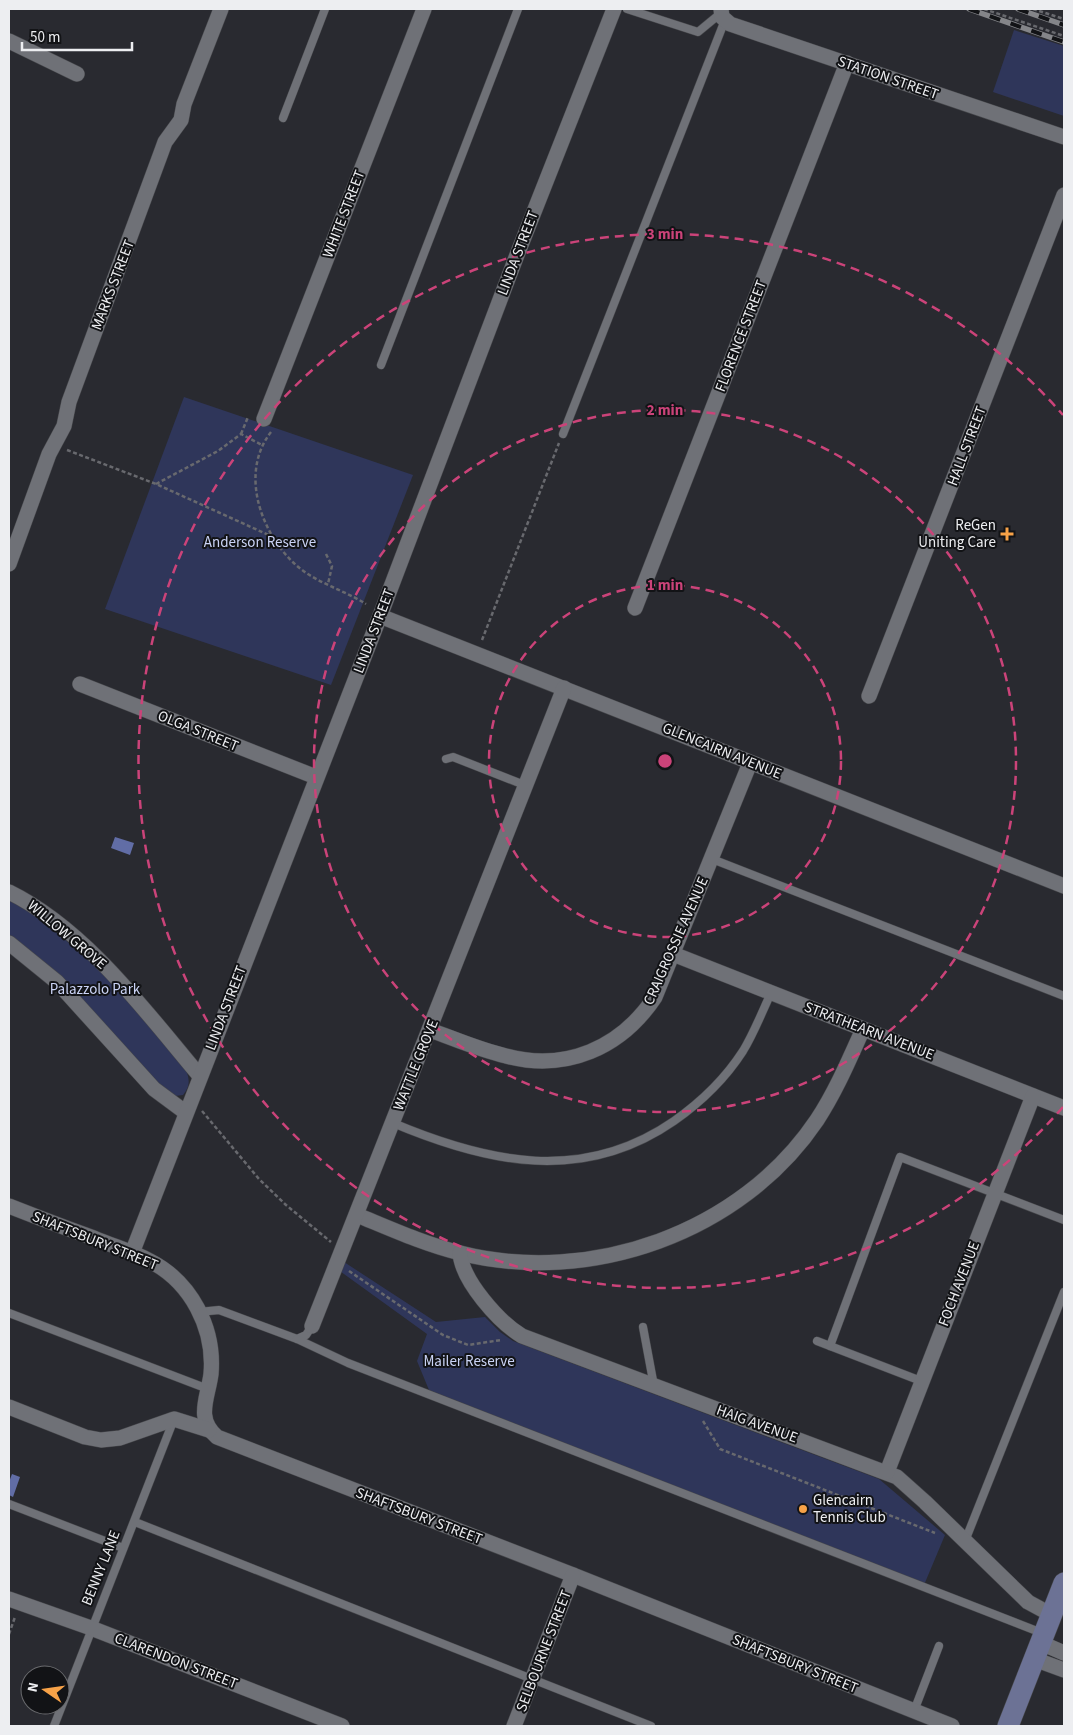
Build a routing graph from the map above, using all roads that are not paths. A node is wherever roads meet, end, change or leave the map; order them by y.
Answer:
1 (221, 9) edge
2 (325, 9) edge
3 (424, 9) edge
4 (518, 9) edge
5 (614, 9) edge
6 (627, 9) edge
7 (722, 14) edge
8 (9, 41) edge
9 (847, 63) junction
10 (77, 74) dead end
11 (283, 118) dead end
12 (1064, 137) edge
13 (1064, 196) edge
14 (381, 365) dead end
15 (269, 424) road end
16 (563, 434) road end
17 (9, 564) edge
18 (634, 608) dead end
19 (380, 616) junction
20 (80, 684) dead end
21 (564, 688) junction
22 (869, 696) dead end
23 (446, 759) dead end
24 (750, 763) junction
25 (316, 778) junction
26 (527, 786) junction
27 (712, 859) junction
28 (1064, 886) edge
29 (9, 892) edge
30 (9, 943) edge
31 (673, 954) junction
32 (771, 993) junction
33 (1064, 996) edge
34 (863, 1029) junction
35 (430, 1030) junction
36 (199, 1075) junction
37 (1033, 1096) junction
38 (187, 1107) junction
39 (1064, 1108) edge
40 (393, 1122) junction
41 (995, 1193) junction
42 (9, 1206) edge
43 (357, 1215) junction
44 (1064, 1220) edge
45 (132, 1253) junction
46 (460, 1253) junction
47 (1064, 1292) edge
48 (199, 1312) junction
49 (9, 1313) edge
50 (312, 1326) joint
51 (643, 1327) dead end
52 (297, 1339) junction
53 (817, 1341) dead end
54 (830, 1346) junction
55 (921, 1381) junction
56 (654, 1386) junction
57 (208, 1390) junction
58 (9, 1408) edge
59 (174, 1419) junction
60 (209, 1430) junction
61 (887, 1472) junction
62 (9, 1504) edge
63 (135, 1522) junction
64 (965, 1541) junction
65 (123, 1548) junction
66 (573, 1576) junction
67 (1064, 1583) edge
68 (15, 1601) edge
69 (91, 1628) junction
70 (1043, 1638) junction
71 (939, 1646) dead end
72 (1064, 1653) edge
73 (1064, 1670) edge
74 (533, 1680) junction
75 (914, 1711) junction
76 (54, 1726) edge
77 (342, 1726) edge
78 (514, 1726) edge
79 (651, 1726) edge
80 (952, 1726) edge
81 (1008, 1726) edge

1 - 17 street, MARKS STREET
2 - 11 lane
3 - 15 street, WHITE STREET
4 - 14 lane
5 - 19 street, LINDA STREET
6 - 7 lane
7 - 9 street, STATION STREET
7 - 16 lane
8 - 10 street
9 - 12 street, STATION STREET
9 - 18 street, FLORENCE STREET
13 - 22 street, HALL STREET
19 - 21 street, GLENCAIRN AVENUE
19 - 25 street, LINDA STREET
20 - 25 street, OLGA STREET
21 - 24 street, GLENCAIRN AVENUE
21 - 26 street, WATTLE GROVE
23 - 26 lane
24 - 27 street, CRAIGROSSIE AVENUE
24 - 28 street, GLENCAIRN AVENUE
25 - 36 street, LINDA STREET
26 - 35 street, WATTLE GROVE
27 - 31 street, CRAIGROSSIE AVENUE
27 - 33 lane
29 - 36 street, WILLOW GROVE
30 - 38 street
31 - 32 street, STRATHEARN AVENUE
31 - 35 street, CRAIGROSSIE AVENUE
32 - 34 street, STRATHEARN AVENUE
32 - 40 lane
34 - 37 street, STRATHEARN AVENUE
34 - 46 street
35 - 40 street, WATTLE GROVE
36 - 38 street, LINDA STREET
37 - 39 street, STRATHEARN AVENUE
37 - 41 street, FOCH AVENUE
38 - 45 street, LINDA STREET
40 - 43 street, WATTLE GROVE
41 - 44 lane
41 - 54 lane
41 - 55 street, FOCH AVENUE
42 - 45 street, SHAFTSBURY STREET
43 - 46 street
43 - 50 street, WATTLE GROVE
45 - 48 street, SHAFTSBURY STREET
46 - 56 street, HAIG AVENUE
47 - 64 lane
48 - 52 lane
48 - 57 street, SHAFTSBURY STREET
49 - 57 lane
50 - 52 lane, WATTLE GROVE
51 - 56 lane
52 - 70 lane
53 - 54 lane
54 - 55 lane
55 - 61 street, FOCH AVENUE
56 - 61 street, HAIG AVENUE
57 - 60 street, SHAFTSBURY STREET
58 - 59 street
59 - 60 street
59 - 63 lane, BENNY LANE
60 - 66 street, SHAFTSBURY STREET
61 - 64 street, HAIG AVENUE
62 - 65 lane
63 - 65 lane, BENNY LANE
63 - 74 lane
64 - 70 street, HAIG AVENUE
65 - 69 lane, BENNY LANE
66 - 74 street, SELBOURNE STREET
66 - 75 street, SHAFTSBURY STREET
67 - 70 main road
68 - 69 street, CLARENDON STREET
69 - 76 lane, BENNY LANE
69 - 77 street, CLARENDON STREET
70 - 72 street
70 - 73 street
70 - 81 main road
71 - 75 lane
74 - 78 street, SELBOURNE STREET
74 - 79 lane
75 - 80 street, SHAFTSBURY STREET

